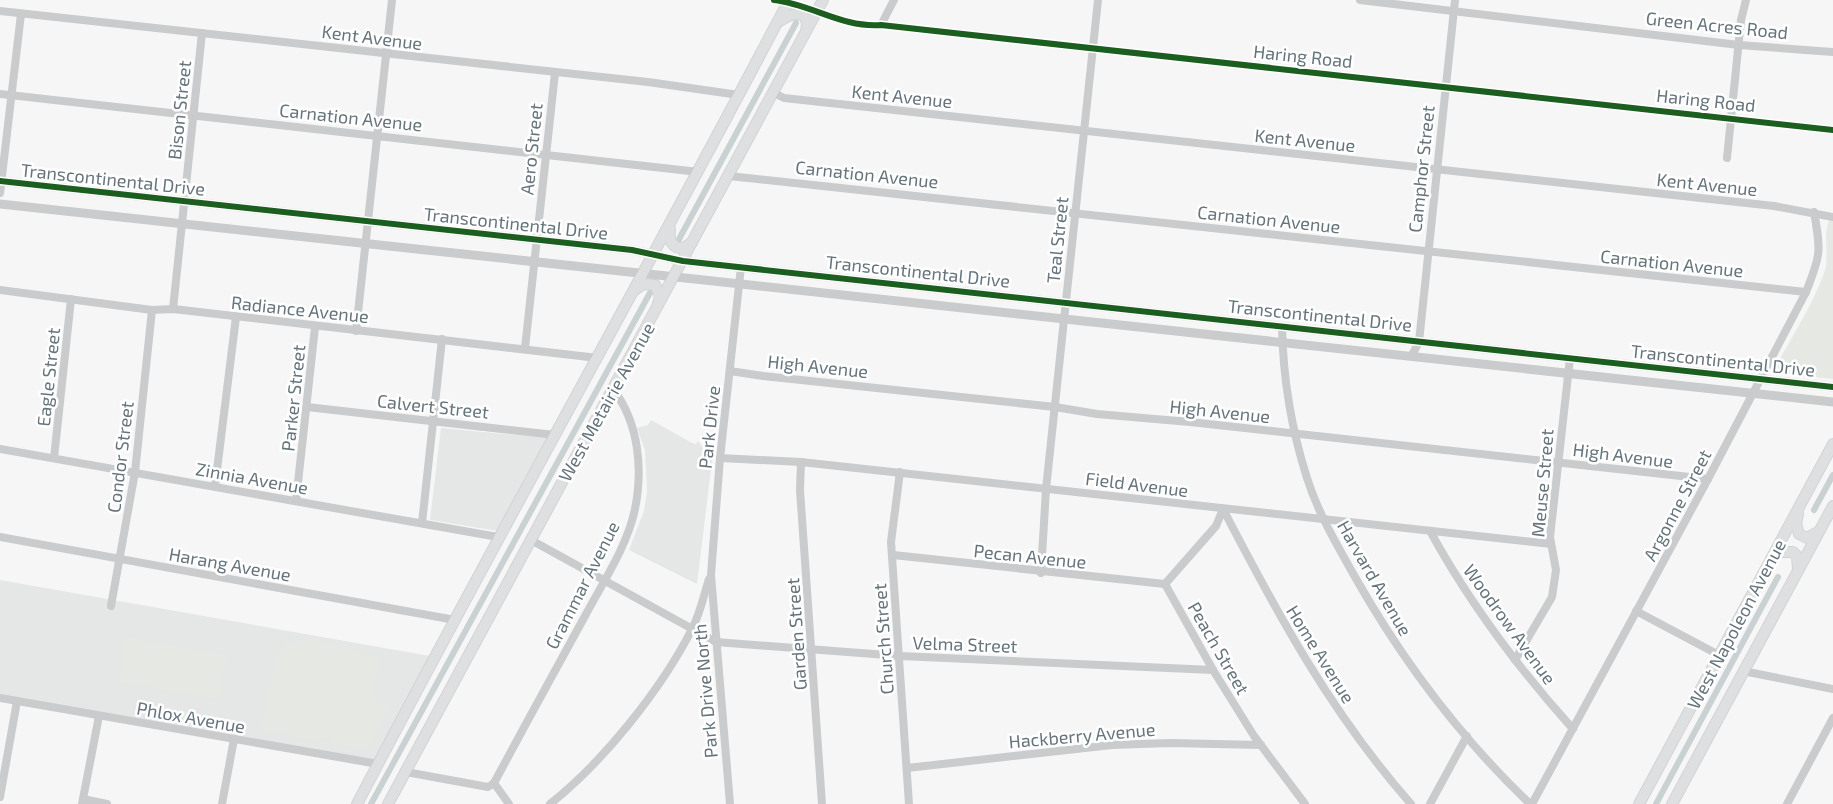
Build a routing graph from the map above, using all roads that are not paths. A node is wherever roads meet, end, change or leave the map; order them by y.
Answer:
1 (392, 0) edge
2 (774, 0) edge
3 (815, 0) edge
4 (821, 0) edge
5 (894, 0) edge
6 (1098, 0) edge
7 (1360, 0) edge
8 (1455, 0) edge
9 (1746, 0) edge
10 (789, 1) edge
11 (0, 11) edge
12 (817, 11) junction
13 (1454, 11) junction
14 (21, 14) junction
15 (881, 25) junction
16 (776, 26) junction
17 (202, 33) junction
18 (805, 35) junction
19 (1739, 45) junction
20 (1093, 49) junction
21 (1833, 52) edge
22 (386, 54) junction
23 (555, 73) junction
24 (1445, 86) junction
25 (774, 93) junction
26 (0, 94) edge
27 (11, 95) junction
28 (739, 95) junction
29 (193, 115) junction
30 (1731, 118) junction
31 (1833, 130) edge
32 (1084, 131) junction
33 (378, 135) junction
34 (545, 154) junction
35 (1727, 158) dead end
36 (1437, 169) junction
37 (699, 172) junction
38 (729, 176) junction
39 (1, 181) edge
40 (0, 193) edge
41 (184, 201) junction
42 (0, 204) edge
43 (1075, 212) junction
44 (1814, 212) junction
45 (1833, 216) edge
46 (367, 221) junction
47 (182, 224) junction
48 (670, 225) junction
49 (696, 238) junction
50 (536, 240) junction
51 (364, 244) junction
52 (1427, 251) junction
53 (654, 255) junction
54 (683, 261) junction
55 (534, 262) junction
56 (742, 267) junction
57 (644, 274) junction
58 (675, 276) junction
59 (740, 282) junction
60 (0, 290) edge
61 (635, 290) junction
62 (1806, 292) junction
63 (71, 299) junction
64 (1066, 302) junction
65 (172, 309) junction
66 (152, 310) junction
67 (656, 310) junction
68 (236, 317) junction
69 (1065, 318) junction
70 (1282, 326) junction
71 (315, 327) junction
72 (1320, 330) junction
73 (356, 331) junction
74 (442, 339) junction
75 (1282, 341) junction
76 (1419, 342) junction
77 (1318, 345) junction
78 (525, 348) junction
79 (1412, 355) junction
80 (598, 358) junction
81 (1570, 358) junction
82 (730, 371) junction
83 (1568, 373) junction
84 (1761, 379) junction
85 (1833, 387) edge
86 (613, 389) junction
87 (1754, 392) junction
88 (1833, 402) edge
89 (307, 407) junction
90 (1055, 408) junction
91 (434, 420) junction
92 (1294, 434) junction
93 (555, 435) junction
94 (1833, 444) edge
95 (0, 449) edge
96 (54, 458) junction
97 (720, 458) junction
98 (801, 462) junction
99 (1558, 462) junction
100 (135, 472) junction
101 (900, 472) junction
102 (1708, 479) junction
103 (215, 486) junction
104 (1046, 489) junction
105 (296, 501) junction
106 (1833, 506) edge
107 (1223, 508) junction
108 (1799, 508) junction
109 (1324, 520) junction
110 (422, 523) junction
111 (1430, 531) junction
112 (1819, 532) junction
113 (0, 537) edge
114 (498, 537) junction
115 (531, 540) junction
116 (1551, 544) junction
117 (892, 555) junction
118 (1771, 559) junction
119 (121, 560) junction
120 (1797, 572) junction
121 (1042, 573) junction
122 (711, 574) junction
123 (604, 580) junction
124 (1165, 584) junction
125 (111, 606) dead end
126 (1636, 611) junction
127 (455, 620) junction
128 (692, 628) junction
129 (716, 642) junction
130 (812, 651) junction
131 (1719, 655) junction
132 (900, 656) junction
133 (1516, 660) junction
134 (1213, 670) junction
135 (1743, 671) junction
136 (1833, 688) edge
137 (0, 698) edge
138 (17, 701) junction
139 (99, 716) junction
140 (1833, 718) edge
141 (1573, 729) junction
142 (1467, 736) junction
143 (234, 739) junction
144 (1261, 745) junction
145 (378, 764) junction
146 (907, 768) junction
147 (406, 772) junction
148 (494, 783) junction
149 (0, 797) edge
150 (83, 802) edge
151 (107, 804) edge
152 (222, 804) edge
153 (357, 804) edge
154 (388, 804) edge
155 (509, 804) edge
156 (550, 804) edge
157 (730, 804) edge
158 (822, 804) edge
159 (909, 804) edge
160 (1305, 804) edge
161 (1411, 804) edge
162 (1430, 804) edge
163 (1531, 804) edge
164 (1639, 804) edge
165 (1672, 804) edge
166 (1787, 804) edge

1 - 22 street
2 - 10 street, Haring Road
3 - 4 main road
4 - 12 main road, West Metairie Avenue
5 - 15 street
6 - 20 street, Teal Street
7 - 13 street, Green Acres Road
8 - 13 street, Camphor Street
9 - 19 street
10 - 12 street, Haring Road
10 - 16 main road, West Metairie Avenue
11 - 14 street, Kent Avenue
12 - 15 street, Haring Road
12 - 18 main road, West Metairie Avenue
13 - 19 street, Green Acres Road
13 - 24 street, Camphor Street
14 - 17 street, Kent Avenue
14 - 27 street
15 - 20 street, Haring Road
16 - 18 main road
16 - 28 main road, West Metairie Avenue
17 - 22 street, Kent Avenue
17 - 29 street, Bison Street
18 - 25 main road, West Metairie Avenue
19 - 21 street, Green Acres Road
19 - 30 street
20 - 24 street, Haring Road
20 - 32 street, Teal Street
22 - 23 street, Kent Avenue
22 - 33 street
23 - 28 street, Kent Avenue
23 - 34 street, Aero Street
24 - 30 street, Haring Road
24 - 36 street, Camphor Street
25 - 32 street, Kent Avenue
25 - 38 main road, West Metairie Avenue
26 - 27 street, Carnation Avenue
27 - 29 street, Carnation Avenue
27 - 39 street
28 - 37 main road, West Metairie Avenue
29 - 33 street, Carnation Avenue
29 - 41 street, Bison Street
30 - 31 street, Haring Road
30 - 35 street
32 - 36 street, Kent Avenue
32 - 43 street, Teal Street
33 - 34 street, Carnation Avenue
33 - 46 street
34 - 37 street, Carnation Avenue
34 - 50 street, Aero Street
36 - 44 street, Kent Avenue
36 - 52 street, Camphor Street
37 - 48 main road, West Metairie Avenue
38 - 43 street, Carnation Avenue
38 - 49 main road, West Metairie Avenue
39 - 40 street
39 - 41 street, Transcontinental Drive
41 - 46 street, Transcontinental Drive
41 - 47 street, Bison Street
42 - 47 street, Transcontinental Drive
43 - 52 street, Carnation Avenue
43 - 64 street, Teal Street
44 - 45 street, Kent Avenue
44 - 62 street, Argonne Street
46 - 50 street, Transcontinental Drive
46 - 51 street
47 - 51 street, Transcontinental Drive
47 - 65 street, Bison Street
48 - 49 main road
48 - 53 main road, West Metairie Avenue
49 - 54 main road, West Metairie Avenue
50 - 53 street, Transcontinental Drive
50 - 55 street, Aero Street
51 - 55 street, Transcontinental Drive
51 - 73 street
52 - 62 street, Carnation Avenue
52 - 76 street, Camphor Street
53 - 54 street, Transcontinental Drive
53 - 57 main road, West Metairie Avenue
54 - 56 street, Transcontinental Drive
54 - 58 main road, West Metairie Avenue
55 - 57 street, Transcontinental Drive
55 - 78 street, Aero Street
56 - 59 street, Park Drive
56 - 64 street, Transcontinental Drive
57 - 58 street, Transcontinental Drive
57 - 61 main road, West Metairie Avenue
58 - 59 street, Transcontinental Drive
58 - 67 main road, West Metairie Avenue
59 - 69 street, Transcontinental Drive
59 - 82 street, Park Drive
60 - 63 street, Radiance Avenue
61 - 67 main road
61 - 80 main road, West Metairie Avenue
62 - 84 street, Argonne Street
63 - 66 street, Radiance Avenue
63 - 96 street, Eagle Street
64 - 69 street, Teal Street
64 - 70 street, Transcontinental Drive
65 - 66 street, Radiance Avenue
65 - 68 street, Radiance Avenue
66 - 100 street, Condor Street
67 - 86 main road, West Metairie Avenue
68 - 71 street, Radiance Avenue
68 - 103 street
69 - 75 street, Transcontinental Drive
69 - 90 street, Teal Street
70 - 72 street, Transcontinental Drive
70 - 75 street, Harvard Avenue
71 - 73 street, Radiance Avenue
71 - 89 street, Parker Street
72 - 76 street, Transcontinental Drive
72 - 77 street
73 - 74 street, Radiance Avenue
74 - 78 street, Radiance Avenue
74 - 91 street
75 - 77 street, Transcontinental Drive
75 - 92 street, Harvard Avenue
76 - 79 street
76 - 81 street, Transcontinental Drive
77 - 79 street, Transcontinental Drive
78 - 80 street, Radiance Avenue
79 - 83 street, Transcontinental Drive
80 - 93 main road, West Metairie Avenue
81 - 83 street, Meuse Street
81 - 84 street, Transcontinental Drive
82 - 90 street, High Avenue
82 - 97 street, Park Drive
83 - 87 street, Transcontinental Drive
83 - 99 street, Meuse Street
84 - 85 street, Transcontinental Drive
84 - 87 street, Argonne Street
86 - 115 main road, West Metairie Avenue
86 - 123 street, Grammar Avenue
87 - 88 street, Transcontinental Drive
87 - 102 street, Argonne Street
89 - 91 street, Calvert Street
89 - 105 street, Parker Street
90 - 92 street, High Avenue
90 - 104 street, Teal Street
91 - 93 street, Calvert Street
91 - 110 street
92 - 99 street, High Avenue
92 - 109 street, Harvard Avenue
93 - 114 main road, West Metairie Avenue
94 - 108 main road, West Napoleon Avenue
95 - 96 street, Zinnia Avenue
96 - 100 street, Zinnia Avenue
97 - 98 street, Field Avenue
97 - 122 street, Park Drive
98 - 101 street, Field Avenue
98 - 130 street, Garden Street
99 - 102 street, High Avenue
99 - 116 street, Meuse Street
100 - 103 street, Zinnia Avenue
100 - 119 street, Condor Street
101 - 104 street, Field Avenue
101 - 117 street, Church Street
102 - 126 street, Argonne Street
103 - 105 street, Zinnia Avenue
104 - 107 street, Field Avenue
104 - 121 street, Teal Street
105 - 110 street, Zinnia Avenue
106 - 112 main road, West Napoleon Avenue
107 - 109 street, Field Avenue
107 - 124 street
107 - 161 street, Home Avenue
108 - 112 main road
108 - 118 main road, West Napoleon Avenue
109 - 111 street, Field Avenue
109 - 142 street, Harvard Avenue
110 - 114 street, Zinnia Avenue
111 - 116 street, Field Avenue
111 - 133 street, Woodrow Avenue
112 - 120 main road, West Napoleon Avenue
113 - 119 street, Harang Avenue
114 - 127 main road, West Metairie Avenue
115 - 123 street
115 - 147 main road, West Metairie Avenue
116 - 133 street, Meuse Street
117 - 121 street, Pecan Avenue
117 - 132 street, Church Street
118 - 120 main road
118 - 131 main road, West Napoleon Avenue
119 - 125 street, Condor Street
119 - 127 street, Harang Avenue
120 - 135 main road, West Napoleon Avenue
121 - 124 street, Pecan Avenue
122 - 128 street
122 - 129 street, Park Drive North
123 - 128 street
123 - 148 street, Grammar Avenue
124 - 134 street, Peach Street
126 - 131 street
126 - 141 street, Argonne Street
127 - 145 main road, West Metairie Avenue
128 - 129 street
128 - 156 street
129 - 130 street, Velma Street
129 - 157 street, Park Drive North
130 - 132 street, Velma Street
130 - 158 street, Garden Street
131 - 164 main road, West Napoleon Avenue
132 - 134 street, Velma Street
132 - 146 street, Church Street
133 - 141 street, Woodrow Avenue
134 - 144 street, Peach Street
135 - 136 street
135 - 165 main road, West Napoleon Avenue
137 - 138 street, Phlox Avenue
138 - 139 street, Phlox Avenue
138 - 149 street
139 - 143 street, Phlox Avenue
139 - 150 street
140 - 166 street
141 - 163 street, Argonne Street
142 - 162 street
142 - 163 street, Harvard Avenue
143 - 145 street, Phlox Avenue
143 - 152 street
144 - 146 street, Hackberry Avenue
144 - 160 street, Peach Street
145 - 153 main road, West Metairie Avenue
146 - 159 street, Church Street
147 - 148 street
147 - 154 main road, West Metairie Avenue
148 - 155 street
150 - 151 street

